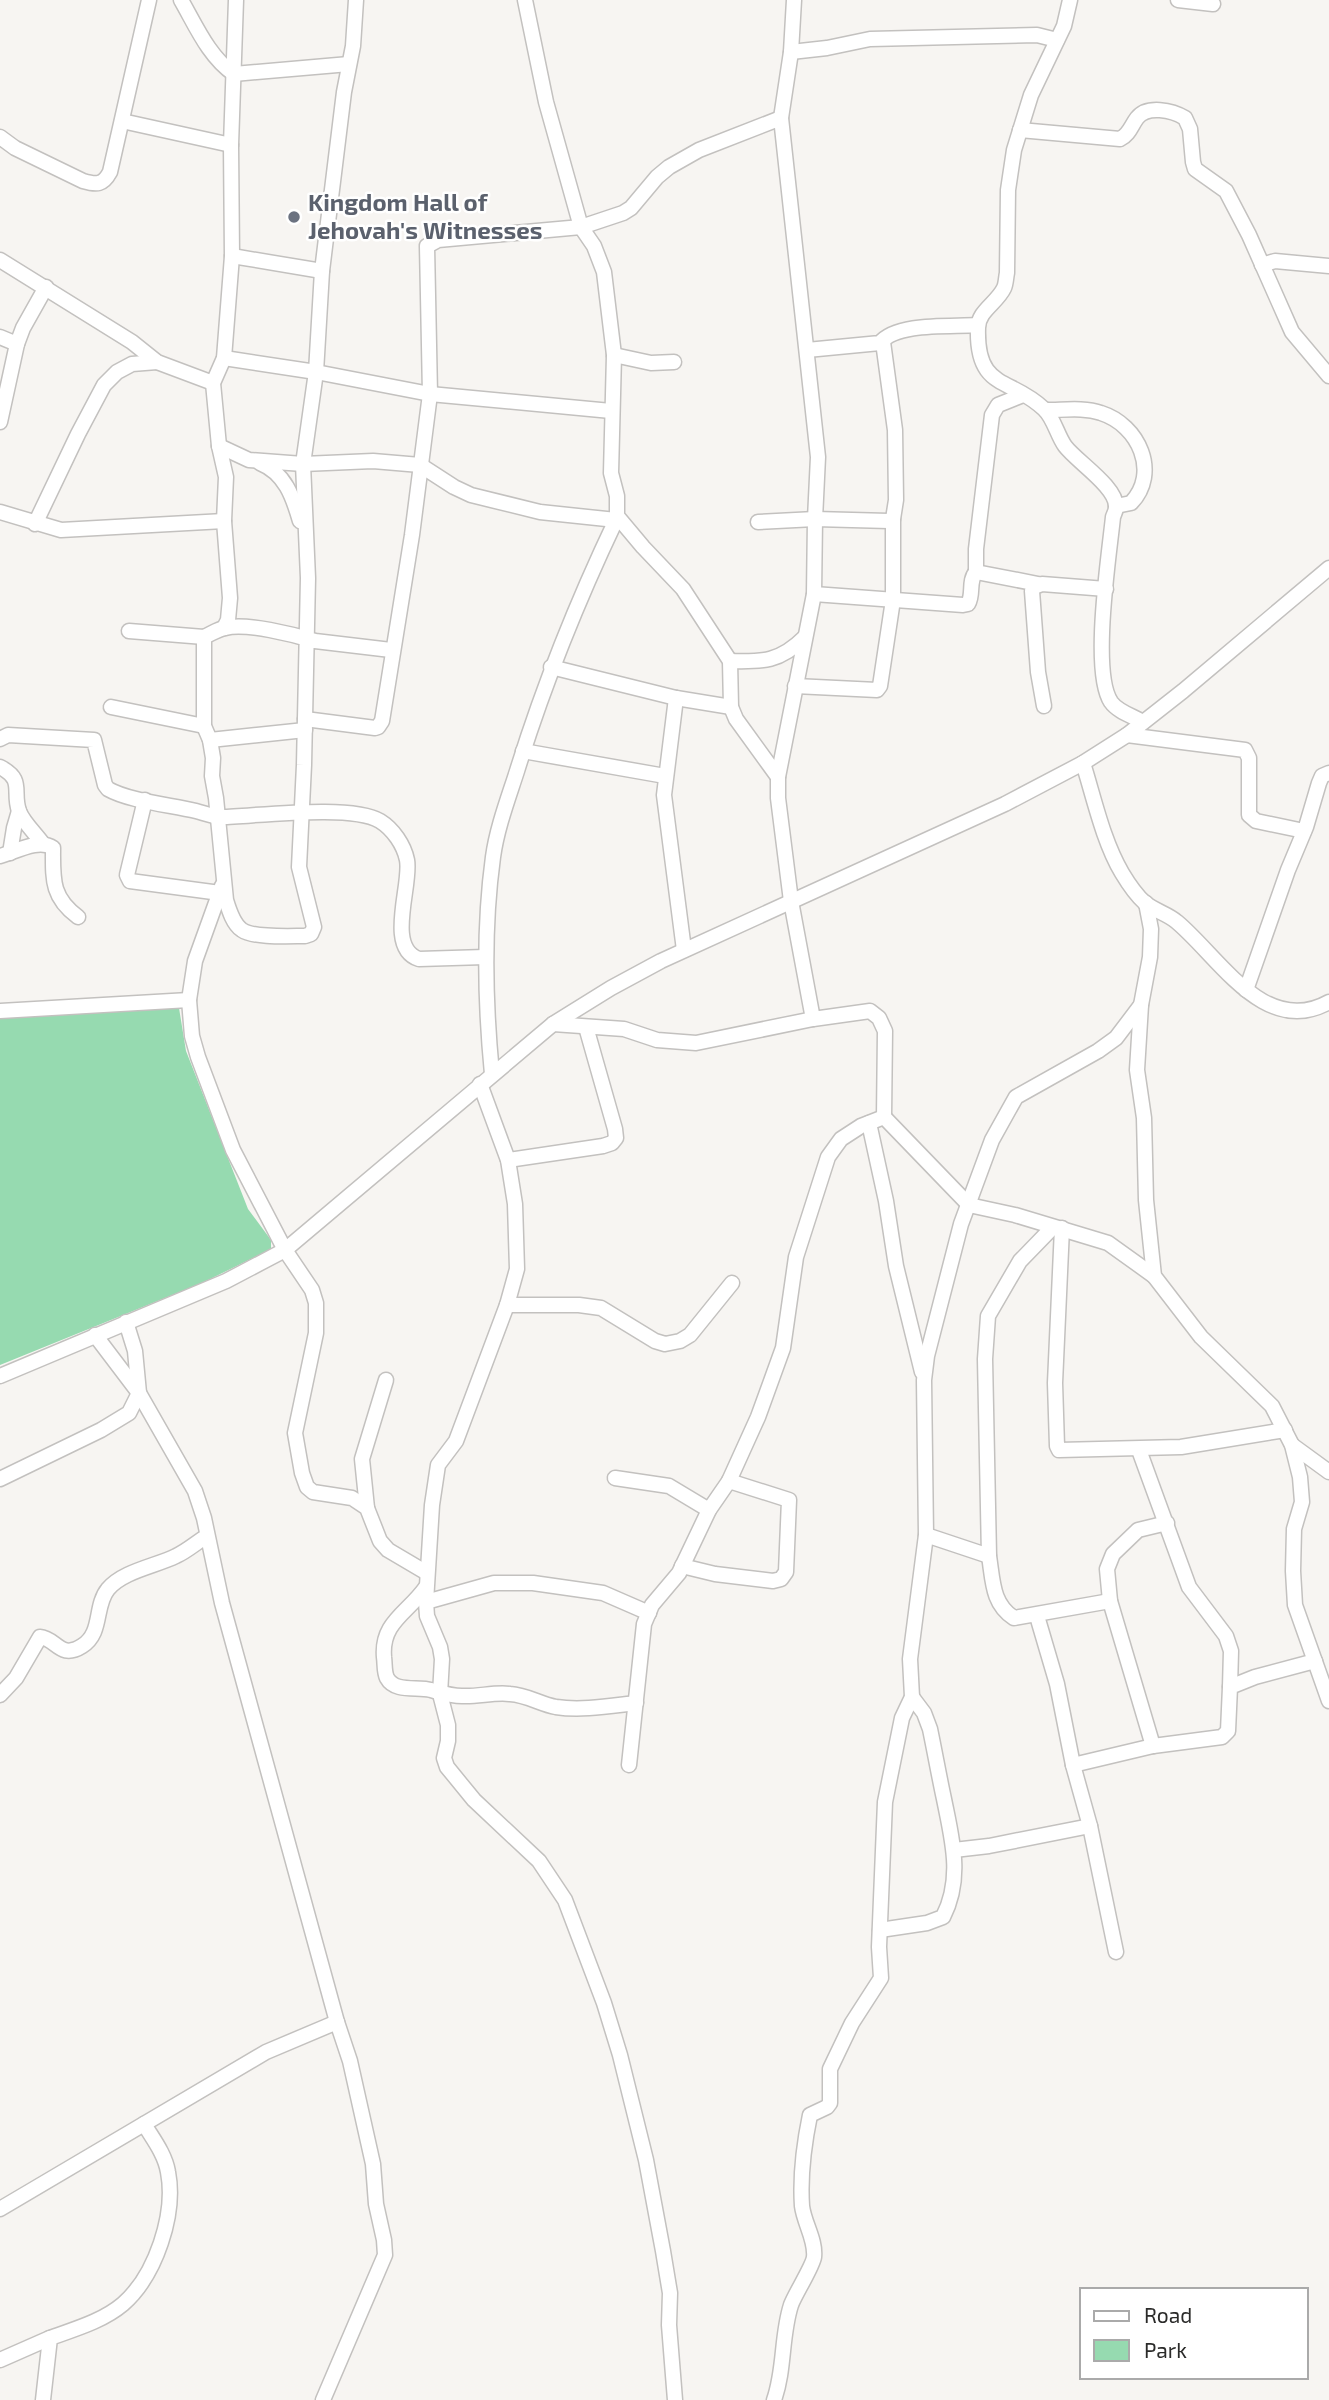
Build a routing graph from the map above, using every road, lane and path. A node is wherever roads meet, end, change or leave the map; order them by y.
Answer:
1 (149, 0) edge
2 (181, 0) edge
3 (236, 0) edge
4 (356, 0) edge
5 (525, 0) edge
6 (794, 0) edge
7 (1070, 0) edge
8 (1178, 0) edge
9 (1213, 4) dead end
10 (1057, 40) junction
11 (791, 52) junction
12 (349, 64) junction
13 (234, 74) junction
14 (782, 118) junction
15 (122, 121) junction
16 (1020, 130) junction
17 (0, 137) edge
18 (231, 145) junction
19 (581, 227) junction
20 (232, 256) junction
21 (0, 261) edge
22 (1262, 265) junction
23 (1329, 266) edge
24 (322, 271) junction
25 (46, 287) junction
26 (978, 326) junction
27 (0, 337) edge
28 (883, 342) junction
29 (17, 344) junction
30 (807, 351) junction
31 (614, 355) junction
32 (224, 358) junction
33 (157, 362) junction
34 (674, 362) dead end
35 (316, 372) junction
36 (1329, 376) edge
37 (213, 383) junction
38 (430, 394) junction
39 (1023, 395) junction
40 (1046, 410) junction
41 (611, 411) junction
42 (0, 422) edge
43 (219, 446) junction
44 (249, 460) junction
45 (303, 464) junction
46 (420, 465) junction
47 (1116, 506) junction
48 (0, 512) edge
49 (617, 518) junction
50 (815, 519) junction
51 (893, 520) junction
52 (224, 521) junction
53 (758, 523) dead end
54 (35, 524) junction
55 (1329, 568) edge
56 (976, 572) junction
57 (308, 578) junction
58 (1038, 584) junction
59 (1106, 589) junction
60 (814, 594) junction
61 (893, 600) junction
62 (224, 628) junction
63 (130, 631) dead end
64 (806, 636) junction
65 (204, 637) junction
66 (305, 638) junction
67 (391, 650) junction
68 (730, 661) junction
69 (551, 667) junction
70 (795, 686) junction
71 (676, 698) junction
72 (1044, 706) dead end
73 (111, 707) dead end
74 (731, 707) junction
75 (1143, 722) junction
76 (305, 725) junction
77 (204, 726) junction
78 (1127, 735) junction
79 (0, 739) edge
80 (210, 740) junction
81 (523, 751) junction
82 (1083, 763) junction
83 (0, 767) edge
84 (1329, 773) edge
85 (666, 776) junction
86 (778, 777) junction
87 (145, 800) junction
88 (19, 811) junction
89 (303, 813) junction
90 (218, 817) junction
91 (1304, 831) junction
92 (43, 844) junction
93 (5, 855) edge
94 (222, 888) junction
95 (792, 901) junction
96 (1146, 903) junction
97 (78, 917) dead end
98 (684, 950) junction
99 (485, 957) junction
100 (1247, 990) junction
101 (189, 1000) junction
102 (1329, 1002) edge
103 (1141, 1005) junction
104 (0, 1011) edge
105 (813, 1019) junction
106 (553, 1024) junction
107 (586, 1027) junction
108 (492, 1074) junction
109 (480, 1084) junction
110 (884, 1117) junction
111 (869, 1123) junction
112 (508, 1160) junction
113 (969, 1205) junction
114 (1057, 1228) junction
115 (285, 1250) junction
116 (1154, 1276) junction
117 (732, 1283) dead end
118 (507, 1305) junction
119 (126, 1322) junction
120 (95, 1335) junction
121 (0, 1376) edge
122 (386, 1380) dead end
123 (924, 1380) junction
124 (139, 1393) junction
125 (1285, 1430) junction
126 (1292, 1445) junction
127 (1139, 1450) junction
128 (1329, 1472) edge
129 (615, 1478) dead end
130 (0, 1479) edge
131 (729, 1481) junction
132 (367, 1508) junction
133 (709, 1510) junction
134 (1167, 1523) junction
135 (926, 1535) junction
136 (208, 1536) junction
137 (989, 1556) junction
138 (682, 1566) junction
139 (426, 1587) junction
140 (1110, 1601) junction
141 (649, 1613) junction
142 (1037, 1616) junction
143 (1315, 1661) junction
144 (1230, 1686) junction
145 (439, 1694) junction
146 (0, 1695) edge
147 (912, 1697) junction
148 (1329, 1701) edge
149 (636, 1703) junction
150 (1153, 1746) junction
151 (629, 1765) dead end
152 (1073, 1765) junction
153 (1090, 1826) junction
154 (954, 1850) junction
155 (880, 1930) junction
156 (1116, 1952) dead end
157 (337, 2022) junction
158 (144, 2124) junction
159 (0, 2209) edge
160 (50, 2338) junction
161 (0, 2360) edge
162 (43, 2400) edge
163 (323, 2400) edge
164 (675, 2400) edge
165 (774, 2400) edge

1 - 15 street
2 - 13 street
3 - 13 street
4 - 12 street
5 - 19 street
6 - 11 street
7 - 10 street
8 - 9 street
10 - 11 street
10 - 16 street
11 - 14 street
12 - 13 street
12 - 24 street
13 - 18 street
14 - 19 street
14 - 30 street
15 - 17 street
15 - 18 street
16 - 22 street
16 - 26 street
18 - 20 street
19 - 31 street
19 - 38 street
20 - 24 street
20 - 32 street
21 - 25 street
22 - 23 street
22 - 36 street
24 - 35 street
25 - 29 street
25 - 33 street
26 - 28 street
26 - 39 street
27 - 29 street
28 - 30 street
28 - 51 street
29 - 42 street
30 - 50 street
31 - 34 street
31 - 41 street
32 - 35 street
32 - 37 street
33 - 37 street
33 - 54 street
35 - 38 street
35 - 45 street
37 - 43 street
38 - 41 street
38 - 46 street
39 - 40 street
39 - 56 street
40 - 47 street
40 - 47 street
41 - 49 street
43 - 44 street
43 - 52 street
44 - 45 street
44 - 57 street
45 - 46 street
45 - 57 street
46 - 49 street
46 - 67 street
47 - 59 street
48 - 54 street
49 - 68 street
49 - 69 street
50 - 51 street
50 - 53 street
50 - 60 street
51 - 61 street
52 - 54 street
52 - 62 street
55 - 75 street
56 - 58 street
56 - 61 street
57 - 66 street
58 - 59 street
58 - 72 street
59 - 75 street
60 - 61 street
60 - 64 street
61 - 70 street
62 - 65 street
62 - 66 street
63 - 65 street
64 - 68 street
64 - 70 street
65 - 77 street
66 - 67 street
66 - 76 street
67 - 76 street
68 - 74 street
69 - 71 street
69 - 81 street
70 - 86 street
71 - 74 street
71 - 85 street
73 - 77 street
74 - 86 street
75 - 78 street
76 - 80 street
76 - 89 street
77 - 80 street
78 - 82 street
78 - 91 street
79 - 87 street
80 - 90 street
81 - 85 street
81 - 99 street
82 - 95 street
82 - 96 street
83 - 88 street
84 - 91 street
85 - 98 street
86 - 95 street
87 - 90 street
87 - 94 street
88 - 92 street
88 - 93 street
89 - 90 street
89 - 94 street
89 - 99 street
90 - 94 street
91 - 100 street
92 - 93 street
92 - 97 street
94 - 101 street
95 - 98 street
95 - 105 street
96 - 100 street
96 - 103 street
98 - 106 street
99 - 108 street
100 - 102 street
101 - 104 street
101 - 115 street
103 - 113 street
103 - 116 street
105 - 107 street
105 - 110 street
106 - 107 street
106 - 108 street
107 - 112 street
108 - 109 street
109 - 112 street
109 - 115 street
110 - 111 street
110 - 113 street
111 - 123 street
111 - 131 street
112 - 118 street
113 - 114 street
113 - 123 street
114 - 116 street
114 - 127 street
114 - 137 street
115 - 119 street
115 - 132 street
116 - 125 street
117 - 118 street
118 - 139 street
119 - 120 street
119 - 124 street
120 - 121 street
120 - 124 street
122 - 132 street
123 - 135 street
124 - 130 street
124 - 136 street
125 - 126 street
125 - 127 street
126 - 128 street
126 - 143 street
127 - 134 street
129 - 133 street
131 - 133 street
131 - 138 street
132 - 139 street
133 - 138 street
134 - 140 street
134 - 144 street
135 - 137 street
135 - 147 street
136 - 146 street
136 - 157 street
137 - 142 street
138 - 141 street
139 - 141 street
139 - 145 street
139 - 145 street
140 - 142 street
140 - 150 street
141 - 149 street
142 - 152 street
143 - 144 street
143 - 148 street
144 - 150 street
145 - 149 street
145 - 164 street
147 - 154 street
147 - 155 street
149 - 151 street
150 - 152 street
152 - 153 street
153 - 154 street
153 - 156 street
154 - 155 street
155 - 165 street
157 - 158 street
157 - 163 street
158 - 159 street
158 - 160 street
160 - 161 street
160 - 162 street

